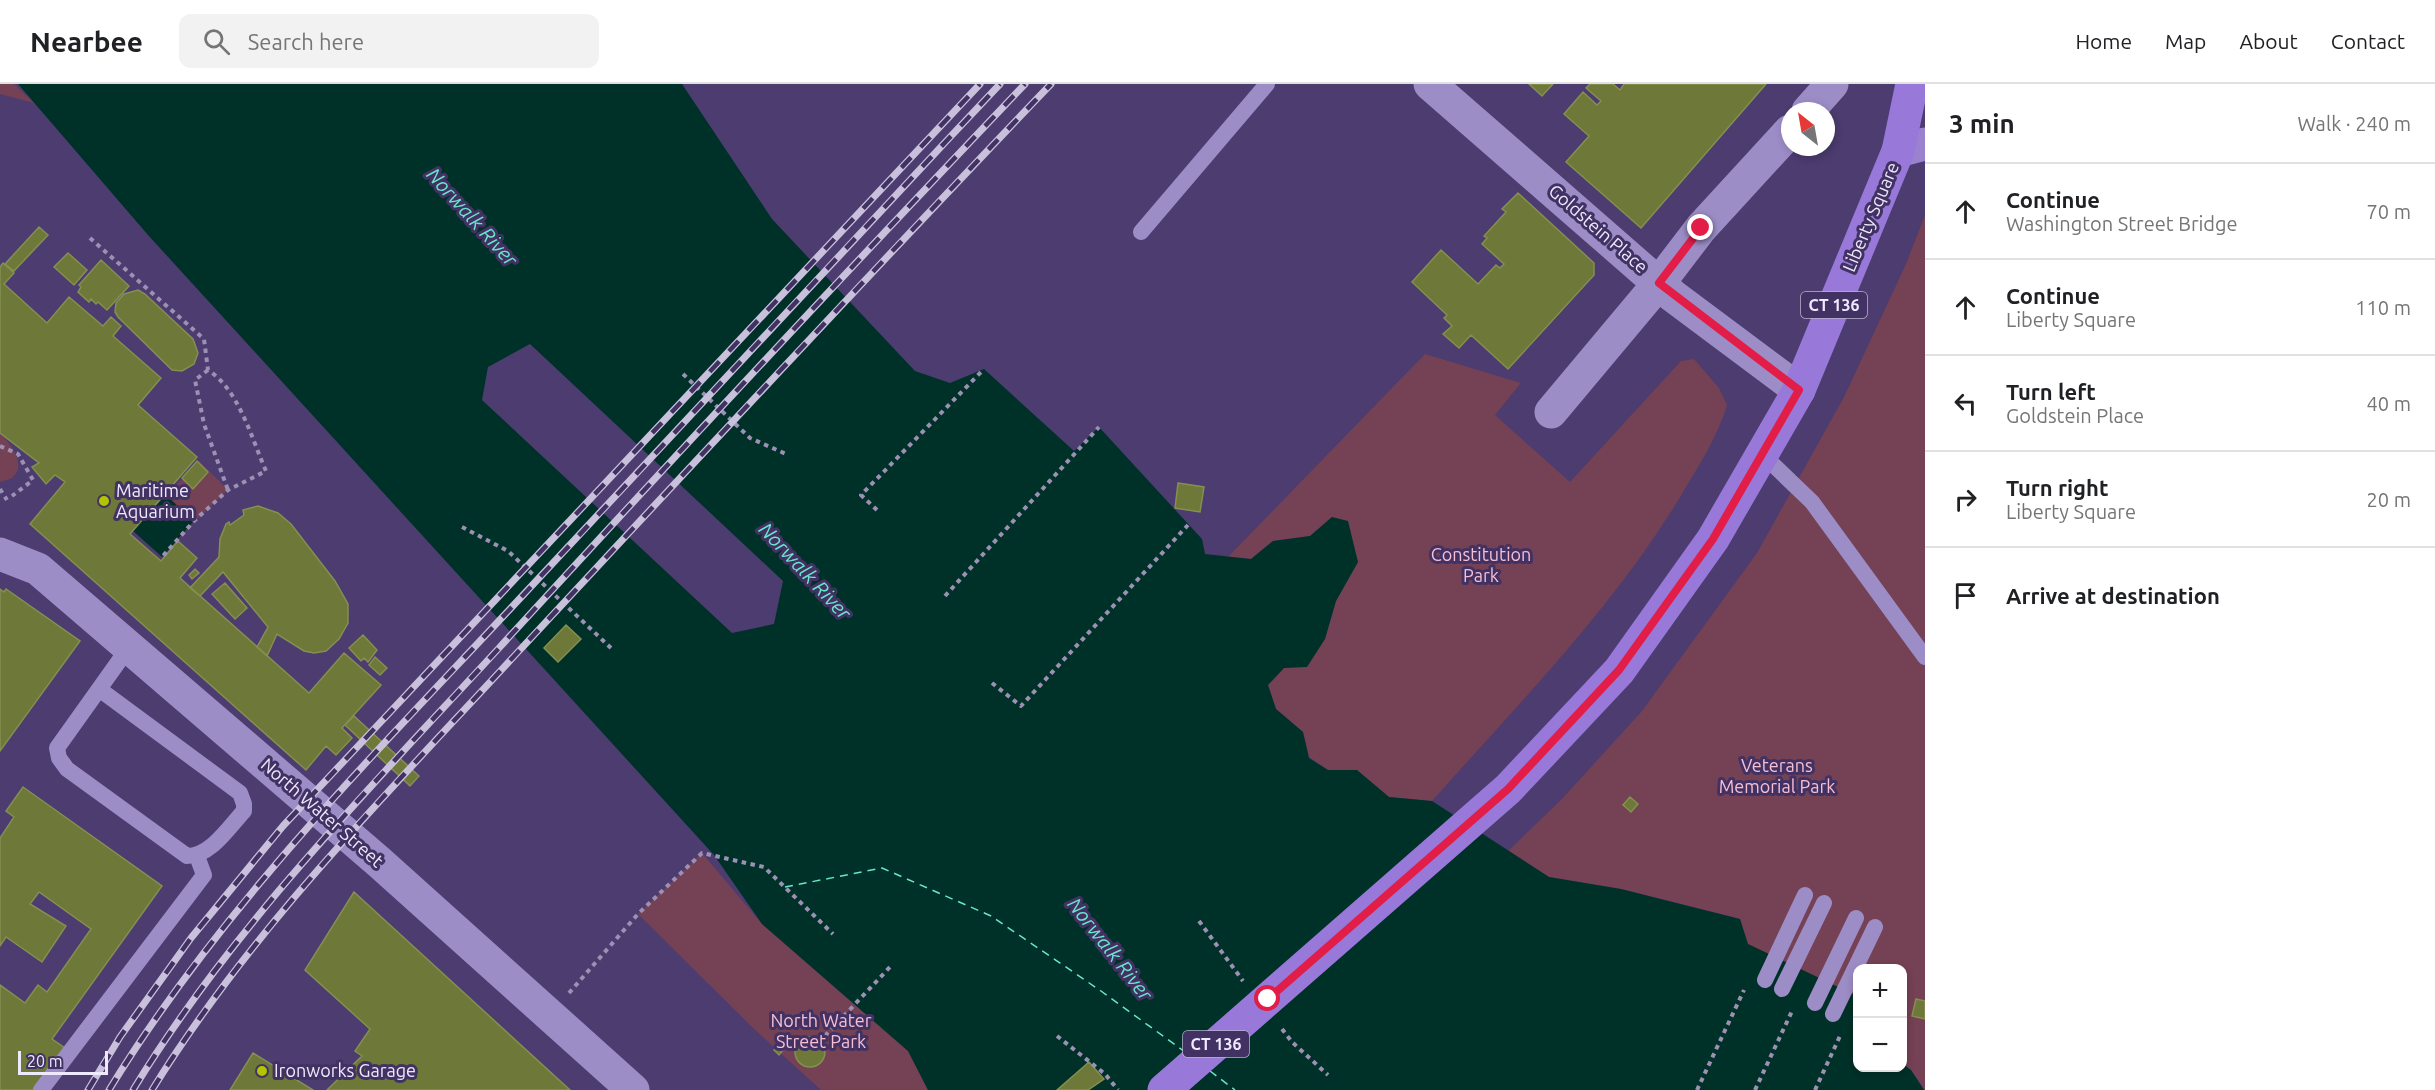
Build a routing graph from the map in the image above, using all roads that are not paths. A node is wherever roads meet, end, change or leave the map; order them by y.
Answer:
1 (1267, 84) edge
2 (1430, 84) edge
3 (1832, 84) edge
4 (1912, 84) edge
5 (1816, 102) edge
6 (1781, 141) edge
7 (1912, 147) edge
8 (1141, 232) dead end
9 (1659, 283) junction
10 (1799, 390) junction
11 (1551, 412) dead end
12 (1762, 454) junction
13 (0, 554) edge
14 (129, 647) junction
15 (1925, 657) edge
16 (99, 689) junction
17 (197, 856) junction
18 (1805, 895) dead end
19 (1824, 903) dead end
20 (1856, 918) dead end
21 (1875, 927) dead end
22 (1765, 980) dead end
23 (1782, 989) dead end
24 (1815, 1003) dead end
25 (1833, 1014) dead end
26 (41, 1090) edge
27 (633, 1090) edge
28 (1164, 1090) edge

1 - 8 lane
2 - 9 street, Goldstein Place
3 - 5 street
4 - 7 main road, CT 136
6 - 9 street
7 - 10 main road, Liberty Square / CT 136
9 - 10 street, Goldstein Place
9 - 11 street
10 - 12 main road, Liberty Square / CT 136
12 - 15 lane
12 - 28 main road, Liberty Square / CT 136
13 - 14 street, North Water Street
14 - 16 lane
14 - 27 street, North Water Street
16 - 17 lane
16 - 17 lane
17 - 26 lane
18 - 22 lane
19 - 23 lane
20 - 24 lane
21 - 25 lane

